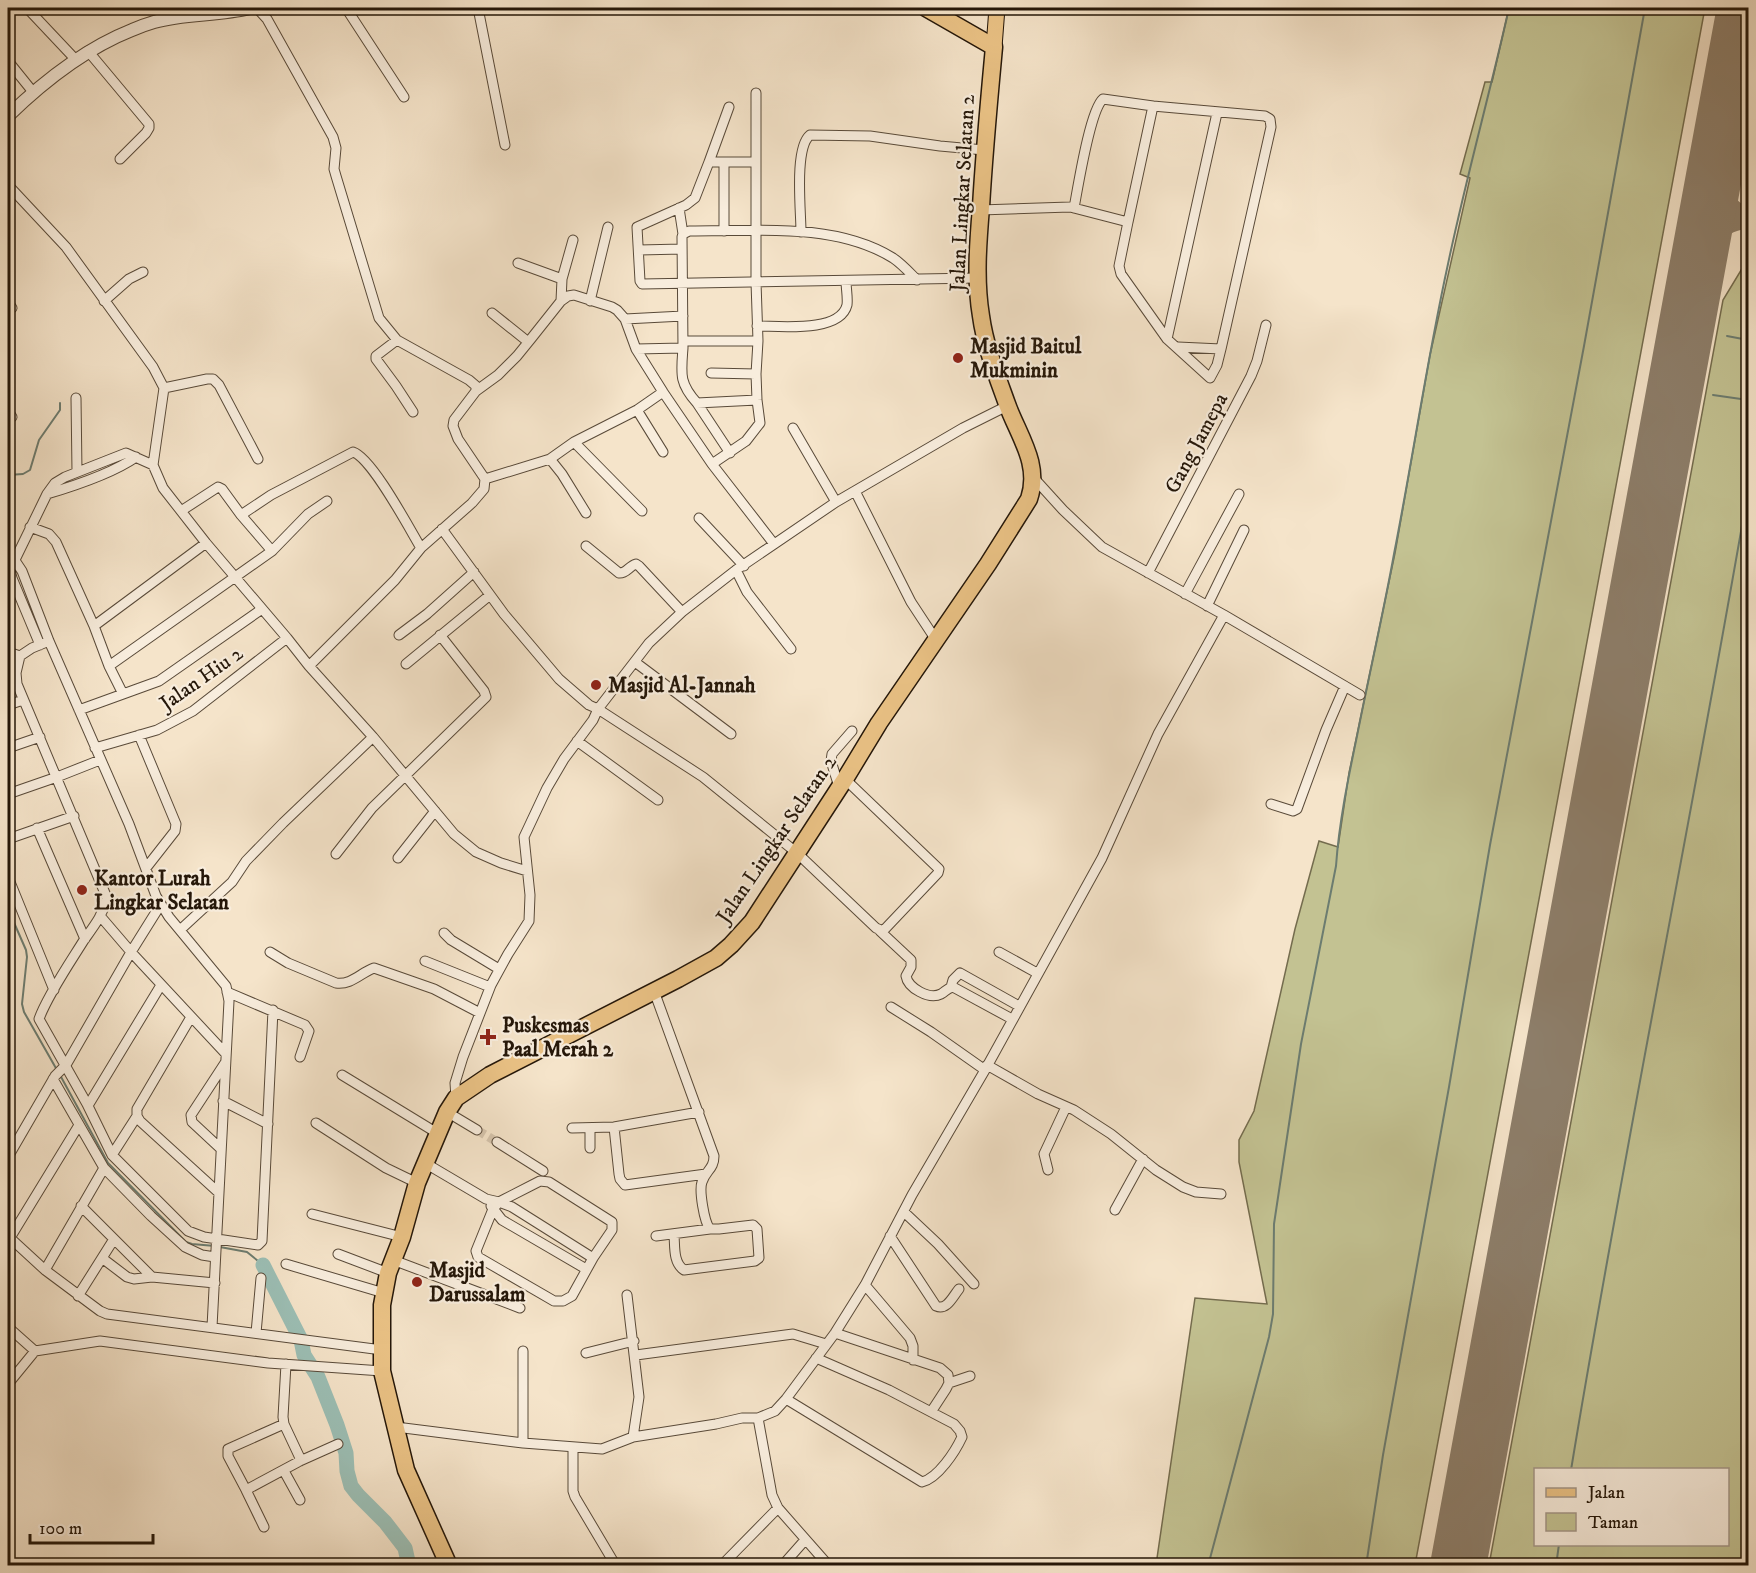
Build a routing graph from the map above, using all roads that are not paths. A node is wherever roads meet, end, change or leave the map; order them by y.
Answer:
1 (27, 8) edge
2 (250, 8) edge
3 (257, 8) edge
4 (346, 8) edge
5 (478, 8) edge
6 (926, 8) edge
7 (997, 8) edge
8 (994, 47) junction
9 (88, 51) junction
10 (76, 60) junction
11 (8, 61) edge
12 (33, 92) junction
13 (756, 93) dead end
14 (404, 97) dead end
15 (1153, 106) junction
16 (729, 107) dead end
17 (1217, 113) junction
18 (8, 117) edge
19 (505, 145) dead end
20 (984, 150) junction
21 (120, 159) dead end
22 (709, 162) junction
23 (724, 162) junction
24 (756, 162) junction
25 (8, 184) edge
26 (679, 208) junction
27 (1074, 208) junction
28 (981, 210) junction
29 (1128, 222) junction
30 (608, 227) dead end
31 (724, 231) junction
32 (756, 231) junction
33 (801, 232) junction
34 (683, 234) junction
35 (573, 240) dead end
36 (682, 249) junction
37 (639, 250) junction
38 (518, 263) dead end
39 (143, 272) dead end
40 (977, 278) junction
41 (562, 279) junction
42 (917, 280) junction
43 (846, 281) junction
44 (756, 282) junction
45 (683, 283) junction
46 (104, 301) junction
47 (561, 301) junction
48 (590, 301) junction
49 (492, 314) dead end
50 (683, 316) junction
51 (625, 319) junction
52 (1266, 325) dead end
53 (757, 326) junction
54 (1167, 339) junction
55 (398, 340) junction
56 (530, 340) junction
57 (758, 341) junction
58 (683, 345) junction
59 (1178, 347) junction
60 (636, 349) junction
61 (1221, 350) junction
62 (711, 373) dead end
63 (756, 374) junction
64 (164, 388) junction
65 (476, 392) junction
66 (663, 392) junction
67 (76, 398) dead end
68 (757, 400) junction
69 (697, 403) junction
70 (1007, 406) junction
71 (637, 410) junction
72 (413, 412) dead end
73 (794, 428) dead end
74 (574, 442) junction
75 (663, 452) dead end
76 (730, 453) junction
77 (136, 457) junction
78 (258, 459) dead end
79 (550, 459) junction
80 (712, 464) junction
81 (153, 465) junction
82 (77, 472) junction
83 (1033, 477) junction
84 (485, 479) junction
85 (855, 491) junction
86 (47, 494) junction
87 (1239, 494) dead end
88 (327, 501) dead end
89 (836, 502) junction
90 (181, 511) junction
91 (642, 511) dead end
92 (586, 513) dead end
93 (241, 515) junction
94 (699, 518) dead end
95 (30, 527) junction
96 (442, 529) junction
97 (1244, 530) dead end
98 (206, 543) junction
99 (774, 544) junction
100 (586, 546) dead end
101 (420, 548) junction
102 (272, 551) junction
103 (15, 562) junction
104 (740, 568) junction
105 (474, 572) junction
106 (1148, 573) junction
107 (234, 576) junction
108 (1185, 594) junction
109 (490, 595) junction
110 (1207, 606) junction
111 (262, 609) junction
112 (682, 612) junction
113 (1224, 615) junction
114 (94, 626) junction
115 (399, 635) dead end
116 (440, 635) junction
117 (287, 638) junction
118 (50, 640) junction
119 (936, 640) junction
120 (40, 645) junction
121 (791, 649) dead end
122 (14, 654) edge
123 (635, 662) junction
124 (406, 664) dead end
125 (109, 666) junction
126 (309, 666) junction
127 (1345, 686) junction
128 (123, 694) junction
129 (1360, 695) dead end
130 (23, 700) junction
131 (8, 705) edge
132 (598, 709) junction
133 (79, 710) junction
134 (852, 730) dead end
135 (731, 734) dead end
136 (140, 735) junction
137 (40, 736) junction
138 (373, 737) junction
139 (578, 741) junction
140 (8, 748) edge
141 (95, 748) junction
142 (100, 760) junction
143 (406, 775) junction
144 (57, 777) junction
145 (842, 783) junction
146 (8, 794) edge
147 (658, 800) dead end
148 (1271, 804) dead end
149 (435, 811) junction
150 (74, 816) junction
151 (37, 828) junction
152 (8, 839) edge
153 (797, 853) junction
154 (336, 854) dead end
155 (398, 858) dead end
156 (147, 868) junction
157 (527, 871) junction
158 (8, 877) edge
159 (161, 904) junction
160 (100, 917) junction
161 (180, 930) junction
162 (880, 931) junction
163 (444, 933) dead end
164 (85, 939) junction
165 (131, 952) junction
166 (270, 952) dead end
167 (999, 952) dead end
168 (425, 961) dead end
169 (499, 969) junction
170 (1037, 973) junction
171 (161, 985) junction
172 (490, 987) junction
173 (951, 987) junction
174 (54, 990) junction
175 (654, 991) junction
176 (227, 992) junction
177 (1019, 1006) junction
178 (891, 1007) dead end
179 (273, 1010) junction
180 (480, 1013) junction
181 (191, 1017) junction
182 (1012, 1019) junction
183 (300, 1057) dead end
184 (226, 1058) junction
185 (986, 1068) junction
186 (59, 1072) junction
187 (342, 1075) dead end
188 (223, 1101) junction
189 (87, 1104) junction
190 (452, 1105) junction
191 (1066, 1107) junction
192 (699, 1113) junction
193 (137, 1116) junction
194 (316, 1123) dead end
195 (267, 1124) junction
196 (79, 1125) junction
197 (614, 1127) junction
198 (572, 1128) dead end
199 (590, 1128) junction
200 (477, 1130) tunnel mouth
201 (437, 1133) junction
202 (497, 1142) tunnel mouth
203 (590, 1148) dead end
204 (221, 1149) junction
205 (112, 1155) junction
206 (8, 1157) edge
207 (1143, 1159) junction
208 (425, 1163) junction
209 (104, 1168) junction
210 (1048, 1170) dead end
211 (543, 1171) dead end
212 (706, 1174) junction
213 (417, 1183) junction
214 (219, 1193) junction
215 (1221, 1194) dead end
216 (81, 1206) junction
217 (496, 1206) junction
218 (512, 1208) junction
219 (1115, 1210) dead end
220 (904, 1212) junction
221 (312, 1214) dead end
222 (502, 1220) junction
223 (710, 1229) junction
224 (674, 1235) junction
225 (656, 1236) dead end
226 (890, 1236) junction
227 (9, 1237) edge
228 (402, 1237) junction
229 (114, 1239) junction
230 (216, 1248) junction
231 (338, 1254) dead end
232 (102, 1258) junction
233 (593, 1258) junction
234 (286, 1264) dead end
235 (391, 1267) junction
236 (586, 1269) junction
237 (45, 1270) junction
238 (152, 1277) junction
239 (261, 1278) dead end
240 (214, 1283) junction
241 (974, 1284) dead end
242 (865, 1285) junction
243 (959, 1289) dead end
244 (384, 1293) junction
245 (627, 1295) dead end
246 (78, 1296) junction
247 (520, 1308) dead end
248 (8, 1327) edge
249 (212, 1327) junction
250 (835, 1332) junction
251 (256, 1333) junction
252 (634, 1341) junction
253 (826, 1344) junction
254 (382, 1350) junction
255 (523, 1351) dead end
256 (35, 1352) junction
257 (586, 1353) dead end
258 (636, 1355) junction
259 (816, 1358) junction
260 (913, 1360) junction
261 (286, 1364) junction
262 (382, 1371) junction
263 (970, 1376) dead end
264 (949, 1383) junction
265 (8, 1384) edge
266 (786, 1400) junction
267 (932, 1412) junction
268 (758, 1418) junction
269 (284, 1424) junction
270 (396, 1427) junction
271 (633, 1437) junction
272 (523, 1443) junction
273 (338, 1444) dead end
274 (573, 1447) junction
275 (300, 1461) junction
276 (284, 1470) junction
277 (246, 1490) junction
278 (300, 1500) dead end
279 (778, 1508) junction
280 (264, 1527) dead end
281 (806, 1540) junction
282 (826, 1564) edge
283 (449, 1566) edge
284 (616, 1566) edge
285 (721, 1566) edge
286 (782, 1566) edge

1 - 10 street
2 - 9 street
3 - 55 street
4 - 14 street
5 - 19 street
6 - 8 highway
7 - 8 main road
8 - 20 highway, Jalan Lingkar Selatan 2
9 - 10 street
9 - 21 street
10 - 12 street
11 - 12 street
12 - 18 street
13 - 24 street
15 - 17 street
15 - 27 street
15 - 29 street
16 - 22 street
17 - 54 street
17 - 61 street
20 - 28 highway, Jalan Lingkar Selatan 2
20 - 33 street
22 - 23 street
22 - 26 street
23 - 24 street
23 - 31 street
24 - 32 street
25 - 46 street
26 - 34 street
26 - 37 street
27 - 28 street
27 - 29 street
28 - 40 highway, Jalan Lingkar Selatan 2
29 - 54 street
30 - 48 street
31 - 32 street
31 - 34 street
32 - 33 street
32 - 44 street
33 - 42 street
34 - 36 street
35 - 41 street
36 - 37 street
36 - 45 street
37 - 45 street
38 - 41 street
39 - 46 street
40 - 42 street
40 - 70 highway, Jalan Lingkar Selatan 2
41 - 47 street
42 - 43 street
43 - 44 street
43 - 53 street
44 - 45 street
44 - 53 street
45 - 50 street
46 - 64 street
47 - 48 street
47 - 56 street
48 - 51 street
49 - 56 street
50 - 51 street
50 - 58 street
51 - 60 street
52 - 106 street, Gang Jamepa
53 - 57 street
54 - 59 street
55 - 65 street
55 - 72 street
56 - 65 street
57 - 58 street
57 - 63 street
58 - 60 street
58 - 69 street
59 - 61 street
59 - 61 street
60 - 66 street
62 - 63 street
63 - 68 street
64 - 78 street
64 - 81 street
65 - 84 street
66 - 71 street
66 - 80 street
67 - 82 street
68 - 69 street
68 - 76 street
69 - 76 street
70 - 83 highway, Jalan Lingkar Selatan 2
70 - 85 street
71 - 74 street
71 - 75 street
73 - 89 street
74 - 79 street
74 - 91 street
76 - 80 street
77 - 81 street
77 - 82 street
77 - 86 street
79 - 84 street
79 - 92 street
80 - 99 street
81 - 90 street
82 - 86 street
83 - 106 street
83 - 119 highway, Jalan Lingkar Selatan 2
84 - 96 street
85 - 89 street
85 - 119 street
86 - 95 street
87 - 108 street
88 - 102 street
89 - 99 street
90 - 93 street
90 - 98 street
93 - 101 street
93 - 102 street
94 - 104 street
95 - 103 street
95 - 114 street
96 - 101 street
96 - 105 street
97 - 110 street
98 - 107 street
98 - 114 street
99 - 104 street
100 - 112 street
101 - 126 street
102 - 107 street
103 - 118 street
103 - 120 street
104 - 112 street
104 - 121 street
105 - 109 street
105 - 115 street
106 - 108 street
107 - 111 street
107 - 125 street
108 - 110 street
109 - 116 street
109 - 132 street
110 - 113 street
111 - 117 street
111 - 128 street
112 - 123 street
113 - 127 street
113 - 170 street
114 - 125 street
116 - 124 street
116 - 143 street
117 - 126 street
117 - 136 street, Jalan Hiu 2
118 - 120 street
118 - 133 street
119 - 145 highway, Jalan Lingkar Selatan 2
120 - 122 street
122 - 130 street
123 - 132 street
123 - 135 street
125 - 128 street
126 - 138 street
127 - 129 street
127 - 148 street
128 - 133 street
130 - 131 street
130 - 137 street
132 - 139 street
132 - 153 street
133 - 141 street
134 - 145 street
136 - 141 street, Jalan Hiu 2
136 - 156 street
137 - 140 street
137 - 144 street
138 - 143 street
138 - 161 street
139 - 147 street
139 - 157 street
141 - 142 street
142 - 144 street
142 - 156 street
143 - 149 street
143 - 154 street
144 - 146 street
144 - 150 street
145 - 153 highway, Jalan Lingkar Selatan 2
145 - 162 street
149 - 155 street
149 - 157 street
150 - 151 street
150 - 160 street
151 - 152 street
151 - 164 street
153 - 162 street
153 - 175 highway, Jalan Lingkar Selatan 2
156 - 159 street
157 - 169 street
158 - 174 street
159 - 161 street
159 - 165 street
160 - 164 street
160 - 165 street
161 - 176 street
162 - 173 street
163 - 169 street
164 - 174 street
165 - 171 street
165 - 186 street
166 - 180 street
167 - 170 street
168 - 172 street
169 - 172 street
170 - 177 street
171 - 181 street
171 - 189 street
172 - 180 street
173 - 177 street
173 - 182 street
174 - 186 street
175 - 190 highway, Jalan Lingkar Selatan 2
175 - 192 street
176 - 179 street
176 - 184 street
177 - 182 street
178 - 185 street
179 - 183 street
179 - 195 street
180 - 190 street
181 - 184 street
181 - 193 street
182 - 185 street
184 - 188 street
184 - 204 street
185 - 191 street
185 - 220 street
186 - 189 street
186 - 196 street
186 - 206 street
187 - 201 street
188 - 195 street
188 - 204 street
189 - 205 street
190 - 200 street
190 - 201 highway
191 - 207 street
191 - 210 street
192 - 197 street
192 - 212 street
193 - 205 street
193 - 214 street
194 - 213 street
195 - 230 street
196 - 209 street
196 - 227 street
197 - 199 street
197 - 212 street
198 - 199 street
199 - 203 street
201 - 208 highway
202 - 211 street
204 - 214 street
205 - 230 street
207 - 215 street
207 - 219 street
208 - 213 highway
208 - 217 street
209 - 216 street
209 - 230 street
212 - 223 street
213 - 228 highway
214 - 230 street
216 - 229 street
216 - 237 street
217 - 218 street
217 - 222 street
217 - 233 street
217 - 236 street
218 - 222 street
218 - 233 street
220 - 226 street
220 - 241 street
221 - 228 street
222 - 236 street
223 - 224 street
223 - 224 street
224 - 225 street
226 - 242 street
226 - 243 street
227 - 237 street
228 - 235 highway
229 - 232 street
229 - 238 street
230 - 240 street
231 - 235 street
232 - 238 street
232 - 246 street
233 - 236 street
234 - 244 street
235 - 244 highway
235 - 247 street
237 - 246 street
238 - 240 street
239 - 251 street
240 - 249 street
242 - 250 street
242 - 260 street
244 - 254 highway
245 - 252 street
246 - 249 street
248 - 256 street
249 - 251 street
250 - 253 street
250 - 260 street
251 - 254 street
252 - 257 street
252 - 258 street
253 - 258 street
253 - 259 street
254 - 262 highway
255 - 272 street
256 - 261 street
256 - 265 street
258 - 271 street
259 - 266 street
259 - 267 street
260 - 264 street
261 - 262 street
261 - 269 street
262 - 270 highway
263 - 264 street
264 - 267 street
266 - 267 street
266 - 268 street
268 - 271 street
268 - 279 street
269 - 275 street
269 - 277 street
270 - 272 street
270 - 283 highway
271 - 274 street
272 - 274 street
273 - 275 street
274 - 284 street
275 - 276 street
276 - 277 street
276 - 278 street
277 - 280 street
279 - 281 street
279 - 285 street
281 - 282 street
281 - 286 street

